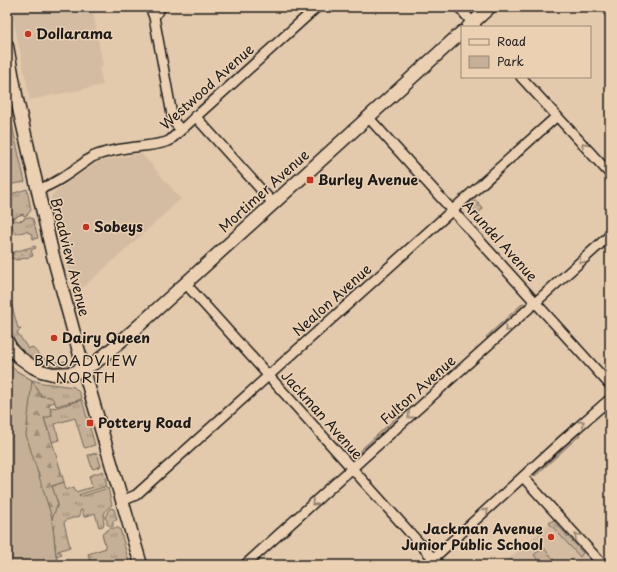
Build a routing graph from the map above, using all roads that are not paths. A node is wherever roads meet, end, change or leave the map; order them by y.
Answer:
1 (150, 7) edge
2 (161, 7) edge
3 (316, 7) edge
4 (459, 7) edge
5 (490, 7) edge
6 (154, 17) junction
7 (472, 26) edge
8 (461, 33) edge
9 (7, 46) edge
10 (523, 78) edge
11 (11, 87) edge
12 (195, 116) junction
13 (557, 116) junction
14 (368, 117) junction
15 (181, 130) junction
16 (610, 174) edge
17 (37, 190) junction
18 (273, 203) junction
19 (452, 210) junction
20 (610, 235) edge
21 (185, 283) junction
22 (536, 302) junction
23 (7, 341) edge
24 (84, 368) junction
25 (268, 376) junction
26 (610, 385) edge
27 (610, 399) edge
28 (352, 469) junction
29 (523, 477) junction
30 (122, 501) junction
31 (436, 562) edge
32 (141, 565) edge
33 (245, 565) edge
34 (426, 565) edge
35 (603, 565) edge

1 - 6 street
2 - 6 street
3 - 12 street, Westwood Avenue
4 - 7 street
5 - 7 street
6 - 15 street
8 - 14 street, Mortimer Avenue
9 - 11 street, Broadview Avenue
10 - 13 street
11 - 17 street, Broadview Avenue
12 - 15 street, Westwood Avenue
12 - 18 street
16 -> 13 street
13 - 19 street, Nealon Avenue
14 - 18 street, Mortimer Avenue
14 - 19 street, Arundel Avenue
15 - 17 street, Westwood Avenue
17 - 24 street, Broadview Avenue
18 - 21 street, Mortimer Avenue
19 - 22 street, Arundel Avenue
19 - 25 street, Nealon Avenue
20 -> 22 street, Fulton Avenue
21 - 24 street, Mortimer Avenue
21 - 25 street, Jackman Avenue
22 - 26 street, Arundel Avenue
22 -> 28 street, Fulton Avenue
23 - 24 street
24 - 30 street, Broadview Avenue
25 - 28 street, Jackman Avenue
25 - 30 street, Nealon Avenue
29 -> 27 street
28 - 31 street, Jackman Avenue
28 -> 33 street, Fulton Avenue
31 -> 29 street
35 -> 29 street
30 - 32 street, Broadview Avenue
31 - 34 street

